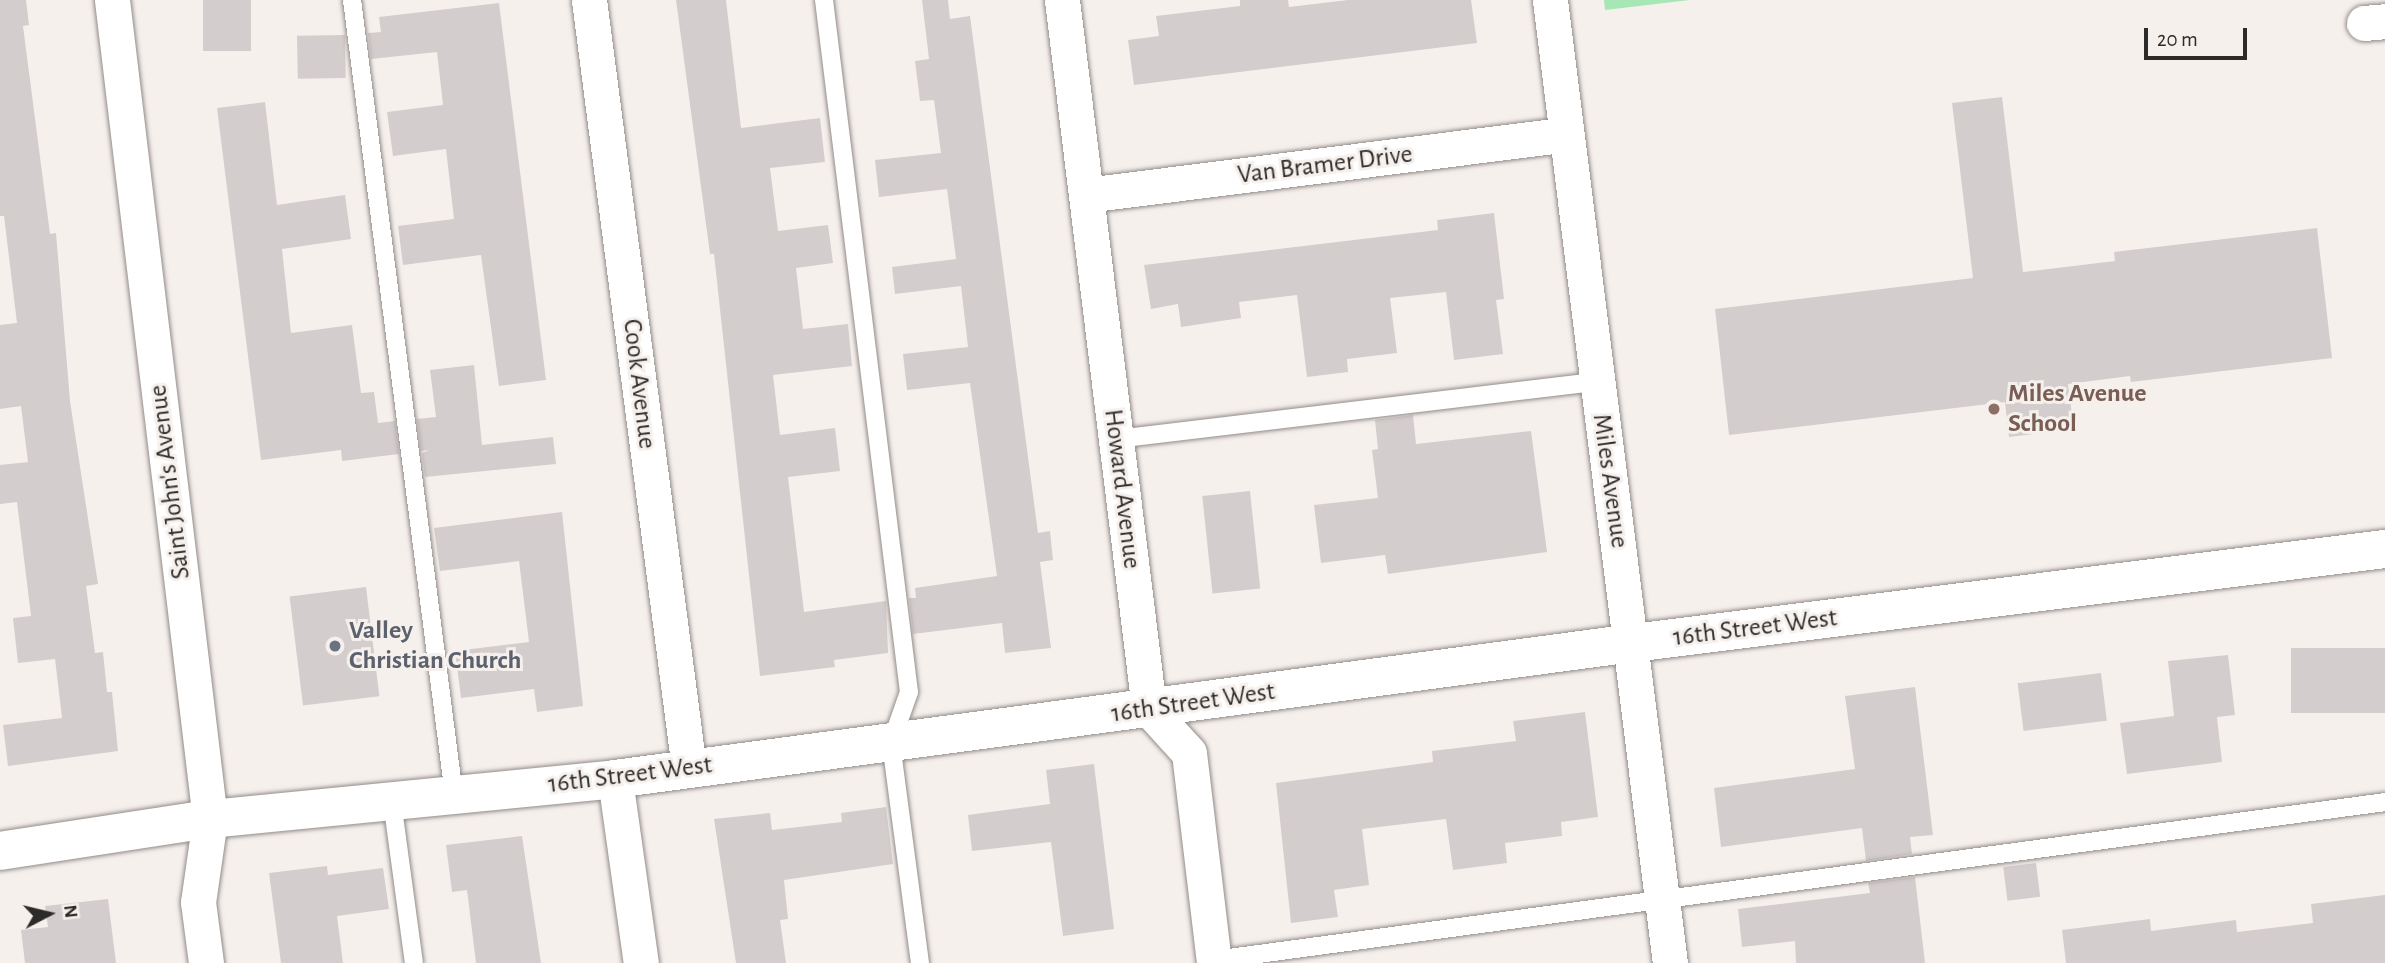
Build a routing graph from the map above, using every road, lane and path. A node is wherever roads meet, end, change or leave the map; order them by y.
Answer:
1 (112, 0) edge
2 (352, 0) edge
3 (589, 0) edge
4 (824, 0) edge
5 (1062, 0) edge
6 (1549, 0) edge
7 (1563, 135) junction
8 (1086, 195) junction
9 (1596, 382) junction
10 (1116, 439) junction
11 (2385, 549) edge
12 (1633, 643) junction
13 (1149, 709) junction
14 (891, 743) junction
15 (689, 769) junction
16 (615, 779) junction
17 (454, 795) junction
18 (393, 801) junction
19 (2385, 802) edge
20 (210, 819) junction
21 (0, 851) edge
22 (1662, 899) junction
23 (1214, 961) edge
24 (206, 963) edge
25 (414, 963) edge
26 (641, 963) edge
27 (920, 963) edge
28 (1670, 963) edge

1 - 20 street, Saint John's Avenue
2 - 17 lane
3 - 15 street, Cook Avenue
4 - 14 lane
5 - 8 street, Howard Avenue
6 - 7 street, Miles Avenue
7 - 8 street, Van Bramer Drive
7 - 9 street, Miles Avenue
8 - 10 street, Howard Avenue
9 - 10 lane
9 - 12 street, Miles Avenue
10 - 13 street, Howard Avenue
11 - 12 street, 16th Street West
12 - 13 street, 16th Street West
12 - 22 street, Miles Avenue
13 - 14 street, 16th Street West
13 - 23 street
14 - 15 street, 16th Street West
14 - 27 lane
15 - 16 street, 16th Street West
16 - 17 street, 16th Street West
16 - 26 street
17 - 18 street, 16th Street West
18 - 20 street, 16th Street West
18 - 25 lane
19 - 22 lane
20 - 21 street, 16th Street West
20 - 24 street, Saint John's Avenue
22 - 23 lane
22 - 28 street, Miles Avenue

